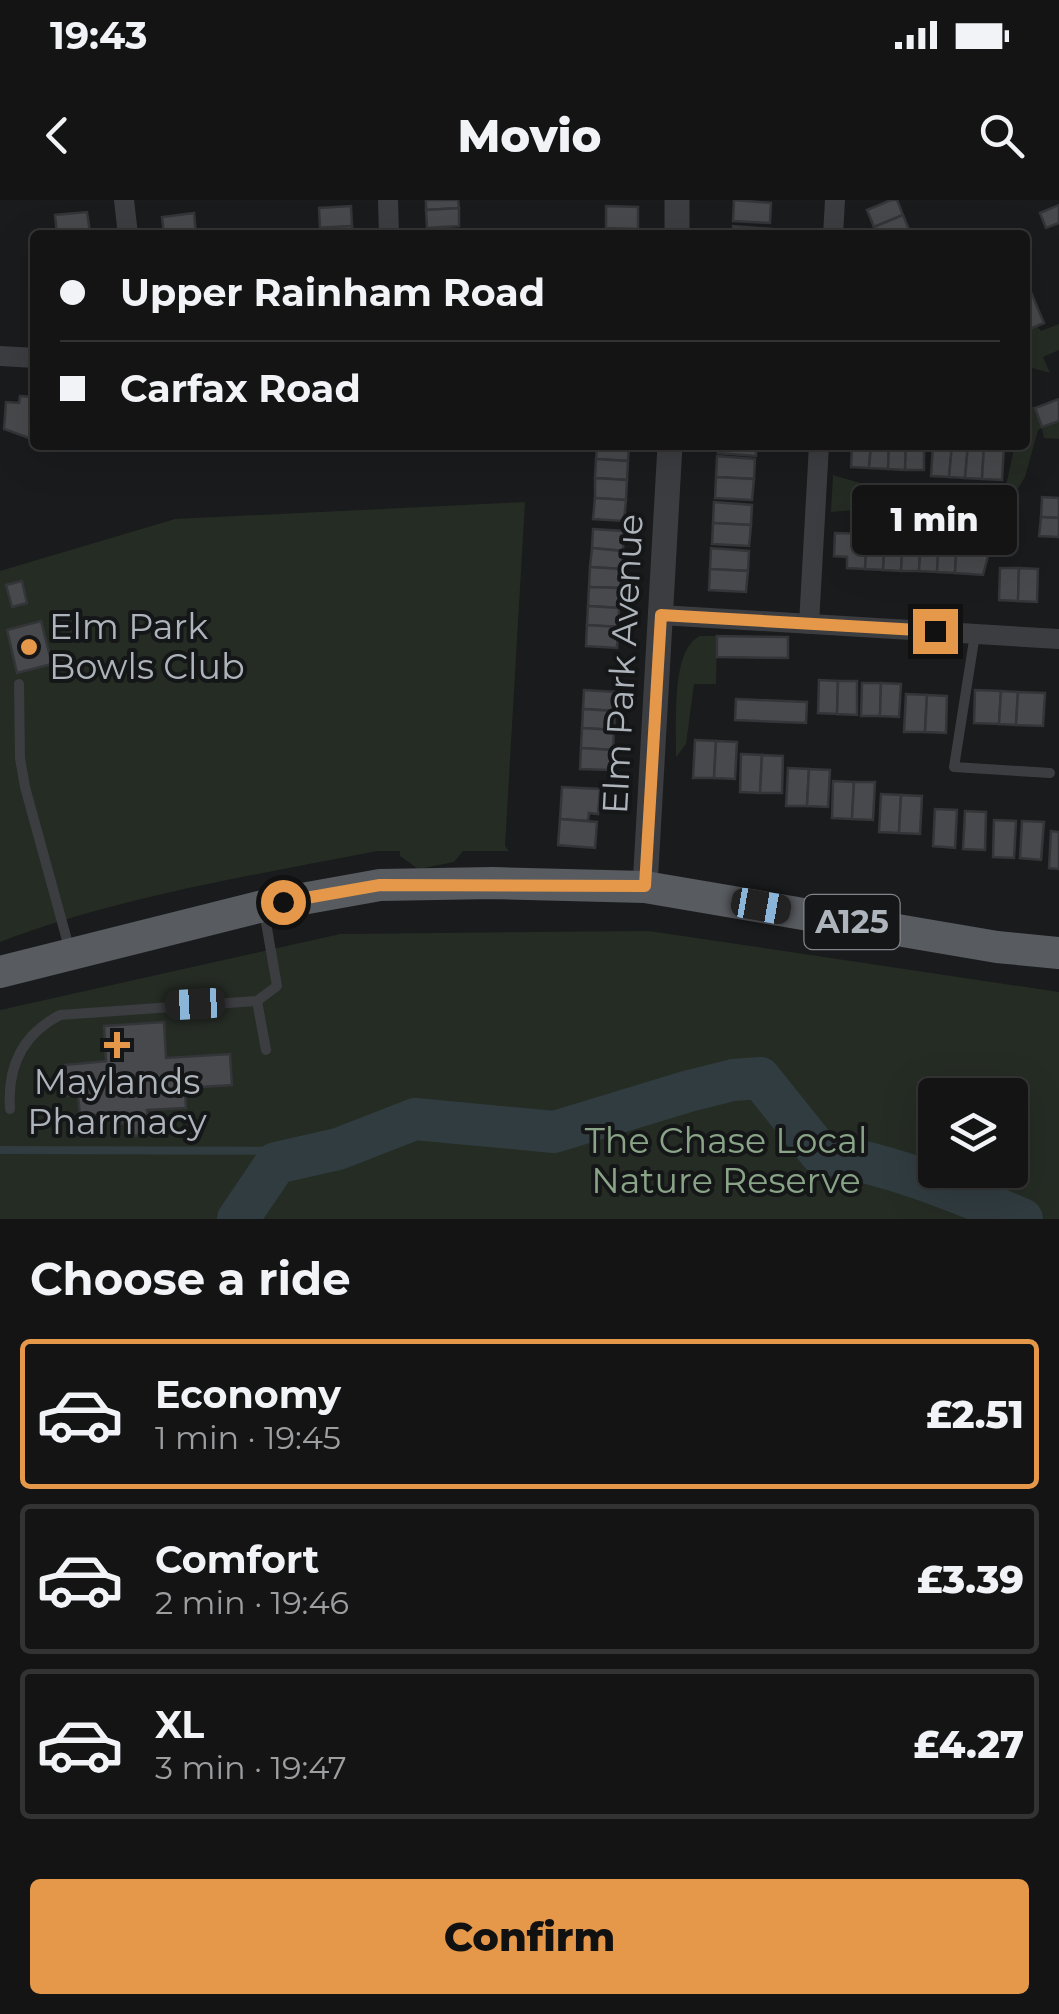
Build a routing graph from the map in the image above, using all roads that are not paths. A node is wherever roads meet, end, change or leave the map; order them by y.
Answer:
1 (124, 200) edge
2 (388, 200) edge
3 (677, 200) edge
4 (835, 200) edge
5 (127, 230) edge
6 (390, 230) edge
7 (676, 230) edge
8 (833, 230) edge
9 (0, 356) edge
10 (30, 358) edge
11 (670, 450) edge
12 (819, 450) edge
13 (661, 615) junction
14 (809, 624) junction
15 (975, 633) junction
16 (1059, 639) edge
17 (19, 684) dead end
18 (1050, 773) dead end
19 (645, 886) junction
20 (263, 906) junction
21 (70, 952) junction
22 (1059, 953) edge
23 (0, 972) edge
24 (256, 1001) junction
25 (266, 1050) dead end
26 (10, 1109) dead end

1 - 5 street
2 - 6 street
3 - 7 street
4 - 8 street
9 - 10 street
11 - 13 street, Elm Park Avenue
12 - 14 street
13 - 14 street
13 - 19 street, Elm Park Avenue
14 - 15 street
15 - 16 street
15 - 18 lane
17 - 21 lane
19 - 20 main road, A125
19 - 22 main road, A125
20 - 21 main road, A125
20 - 24 lane
21 - 23 main road, A125
24 - 25 lane
24 - 26 lane

